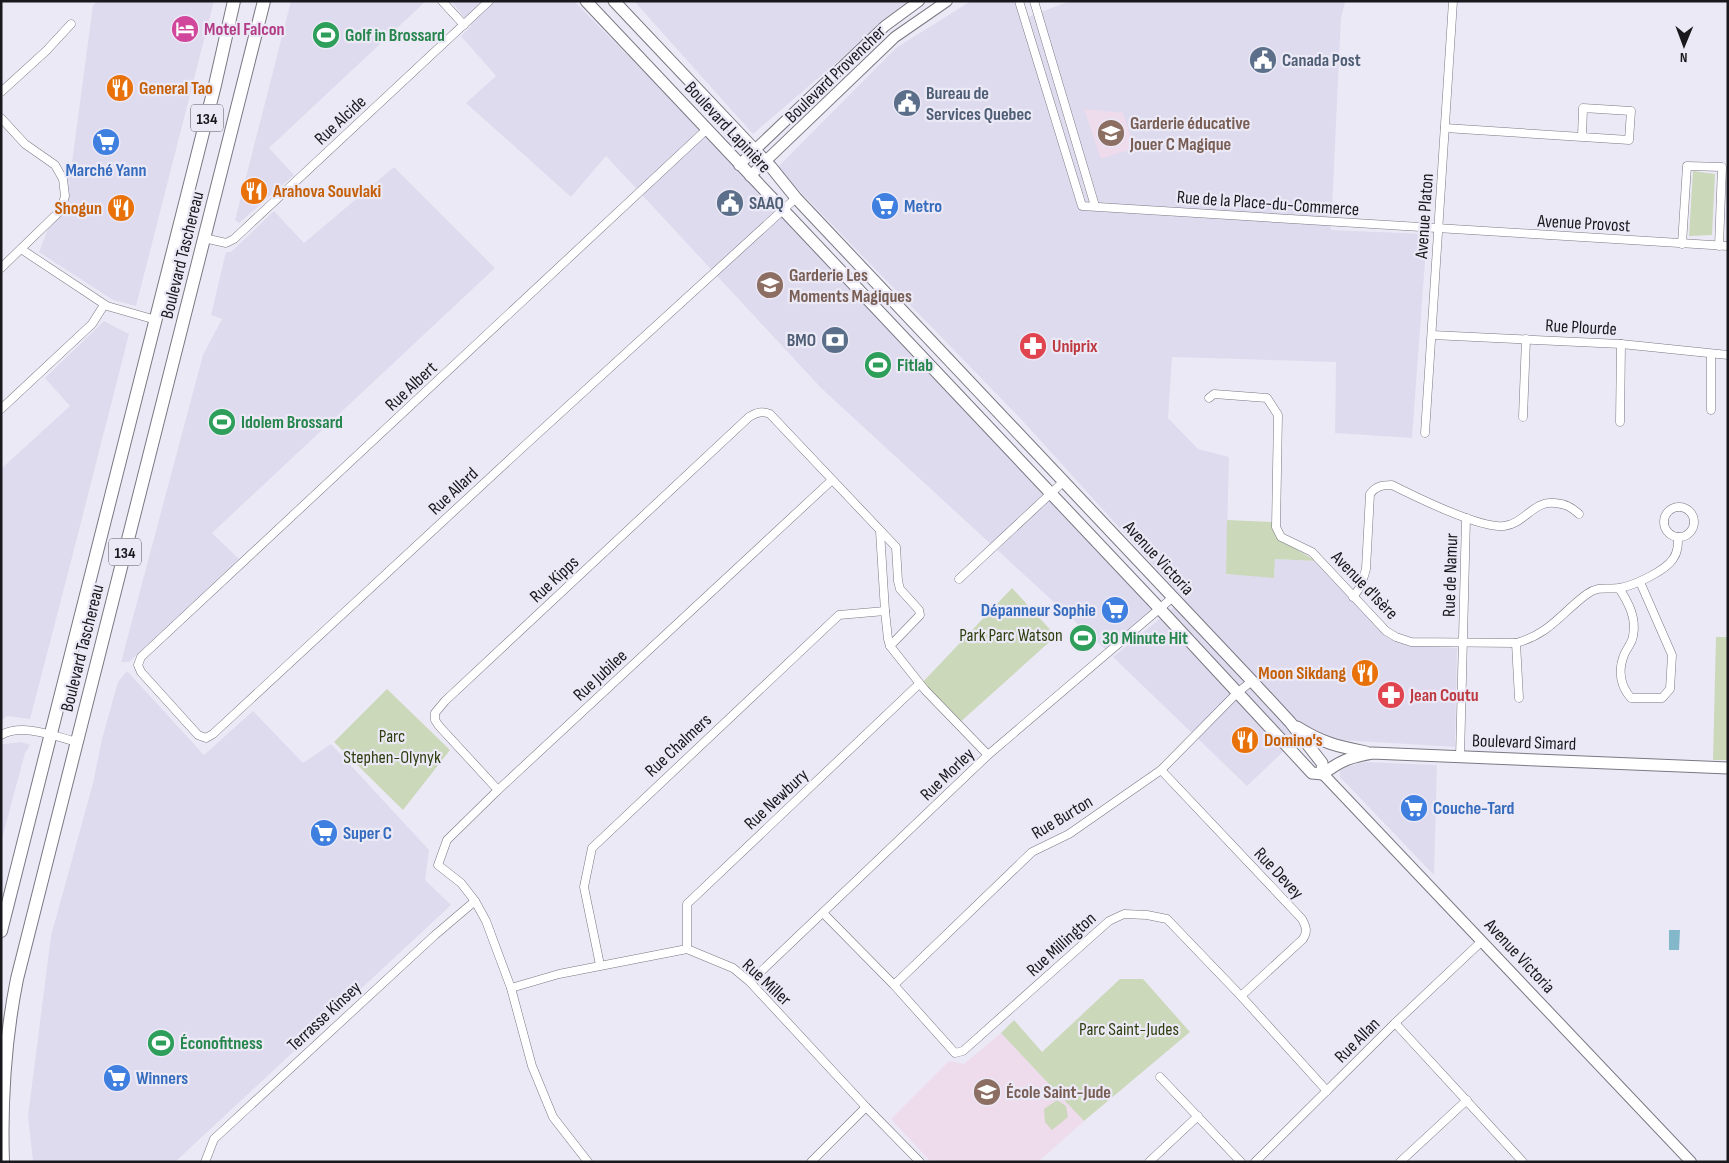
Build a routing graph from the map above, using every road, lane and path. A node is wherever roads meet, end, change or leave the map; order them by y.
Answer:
1 (234, 1) edge
2 (264, 1) edge
3 (442, 1) edge
4 (489, 1) edge
5 (586, 1) edge
6 (614, 1) edge
7 (919, 1) edge
8 (947, 1) edge
9 (1018, 1) edge
10 (1034, 1) edge
11 (1453, 1) edge
12 (71, 24) dead end
13 (464, 25) junction
14 (1, 92) edge
15 (1, 118) edge
16 (1445, 128) junction
17 (706, 130) junction
18 (1582, 137) junction
19 (754, 150) junction
20 (765, 162) junction
21 (739, 165) junction
22 (750, 176) junction
23 (796, 198) junction
24 (1095, 206) junction
25 (782, 210) junction
26 (1438, 229) junction
27 (204, 238) junction
28 (1682, 244) junction
29 (1724, 246) edge
30 (21, 249) junction
31 (1, 268) edge
32 (104, 305) junction
33 (156, 320) junction
34 (1432, 335) junction
35 (1526, 339) junction
36 (1621, 344) junction
37 (1712, 354) junction
38 (1728, 355) edge
39 (960, 372) joint
40 (948, 386) joint
41 (1209, 398) dead end
42 (1, 409) edge
43 (1711, 410) dead end
44 (1523, 417) dead end
45 (1620, 422) dead end
46 (1425, 433) dead end
47 (832, 480) junction
48 (1063, 482) junction
49 (1051, 494) junction
50 (1579, 514) dead end
51 (1466, 518) junction
52 (880, 531) junction
53 (1678, 537) dead end
54 (958, 579) dead end
55 (1640, 582) junction
56 (1619, 588) junction
57 (1354, 597) junction
58 (1172, 598) junction
59 (1160, 609) junction
60 (885, 611) junction
61 (1463, 643) junction
62 (1516, 644) junction
63 (890, 646) junction
64 (138, 665) joint
65 (1252, 681) junction
66 (919, 684) junction
67 (1237, 693) junction
68 (1518, 698) dead end
69 (1290, 722) junction
70 (1, 735) edge
71 (51, 735) junction
72 (77, 742) junction
73 (1372, 753) junction
74 (988, 755) junction
75 (1460, 757) junction
76 (1728, 768) edge
77 (1160, 770) junction
78 (1323, 774) junction
79 (498, 790) junction
80 (475, 901) junction
81 (4, 910) edge
82 (823, 913) junction
83 (1, 931) edge
84 (1482, 941) junction
85 (688, 950) junction
86 (600, 965) junction
87 (750, 982) junction
88 (894, 985) junction
89 (511, 988) junction
90 (1241, 996) junction
91 (1395, 1023) junction
92 (1160, 1077) dead end
93 (1327, 1091) junction
94 (1467, 1100) junction
95 (866, 1107) junction
96 (1198, 1116) junction
97 (3, 1162) edge
98 (205, 1162) edge
99 (588, 1162) edge
100 (810, 1162) edge
101 (920, 1162) edge
102 (1149, 1162) edge
103 (1241, 1162) edge
104 (1255, 1162) edge
105 (1400, 1162) edge
106 (1523, 1162) edge
107 (1691, 1162) edge

1 - 33 main road, Boulevard Taschereau / 134
2 - 27 main road, Boulevard Taschereau / 134
3 - 13 street
4 - 13 street, Rue Alcide
5 - 17 main road, Boulevard Lapinière
6 - 19 main road, Boulevard Lapinière
7 - 19 street, Boulevard Provencher
8 - 20 street, Boulevard Provencher
9 - 24 street, Rue de la Place-du-Commerce
10 - 24 street
11 - 16 street, Avenue Platon
12 - 14 street
13 - 27 street, Rue Alcide
15 - 30 street
16 - 18 street
16 - 26 street, Avenue Platon
17 - 21 main road, Boulevard Lapinière
17 - 64 street, Rue Albert
18 - 18 street
19 - 20 main road, Boulevard Lapinière
19 - 21 street, Boulevard Provencher
20 - 22 street, Boulevard Provencher
20 - 23 main road, Boulevard Lapinière
21 - 22 main road, Boulevard Lapinière
22 - 25 main road, Boulevard Lapinière
23 - 25 street, Rue Allard
23 - 39 main road, Boulevard Lapinière
24 - 26 street, Rue de la Place-du-Commerce
25 - 40 main road, Boulevard Lapinière
25 - 64 street, Rue Allard
26 - 28 street, Avenue Provost
26 - 34 street, Avenue Platon
27 - 72 main road, Boulevard Taschereau / 134
28 - 29 street, Avenue Provost
28 - 29 street
30 - 31 street
30 - 32 street
32 - 33 street
32 - 42 street
33 - 71 main road, Boulevard Taschereau / 134
34 - 35 street, Rue Plourde
34 - 46 street, Avenue Platon
35 - 36 street, Rue Plourde
35 - 44 street
36 - 37 street, Rue Plourde
36 - 45 street
37 - 38 street, Rue Plourde
37 - 43 street
39 - 48 main road, Avenue Victoria
40 - 49 main road, Avenue Victoria
41 - 57 street, Avenue d'Isère
47 - 52 street
47 - 79 street, Rue Jubilee
47 - 79 street, Rue Kipps
48 - 49 street
48 - 58 main road, Avenue Victoria
49 - 54 street
49 - 59 main road, Avenue Victoria
50 - 51 street
51 - 57 street, Rue de Namur
51 - 61 street, Rue de Namur
52 - 60 street
52 - 63 street
53 - 55 street, Avenue d'Isère
55 - 56 street, Avenue d'Isère
55 - 56 street
56 - 62 street, Avenue d'Isère
57 - 61 street, Avenue d'Isère
58 - 59 street, Rue Morley
58 - 65 main road, Avenue Victoria
59 - 67 main road, Avenue Victoria
59 - 74 street, Rue Morley
60 - 63 street
60 - 86 street, Rue Chalmers
61 - 62 street, Avenue d'Isère
61 - 75 street, Rue de Namur
62 - 68 street
63 - 66 street
65 - 67 street, Rue Burton
65 - 69 main road, Avenue Victoria
66 - 74 street
66 - 85 street, Rue Newbury
67 - 77 street, Rue Burton
67 - 78 main road, Avenue Victoria
69 - 73 main road
69 - 78 main road, Avenue Victoria
70 - 71 street
71 - 72 street
71 - 81 main road, Boulevard Taschereau / 134
72 - 97 main road, Boulevard Taschereau / 134
73 - 75 main road, Boulevard Simard
73 - 78 main road, Boulevard Simard
74 - 82 street, Rue Morley
75 - 76 main road, Boulevard Simard
77 - 88 street, Rue Burton
77 - 90 street, Rue Devey
78 - 84 street, Avenue Victoria
79 - 80 street, Rue Jubilee
80 - 89 street
80 - 98 street, Terrasse Kinsey
81 - 83 main road, Boulevard Taschereau / 134
82 - 87 street, Rue Morley
82 - 88 street, Rue Millington
84 - 91 street, Rue Allan
84 - 107 street, Avenue Victoria
85 - 86 street
85 - 87 street, Rue Miller
86 - 89 street
87 - 95 street, Rue Miller
88 - 90 street, Rue Millington
89 - 99 street
90 - 93 street, Rue Millington
91 - 93 street, Rue Allan
91 - 94 street
92 - 96 street
93 - 104 street, Rue Allan
94 - 105 street
94 - 106 street
95 - 100 street
95 - 101 street, Rue Miller
96 - 102 street
96 - 103 street

